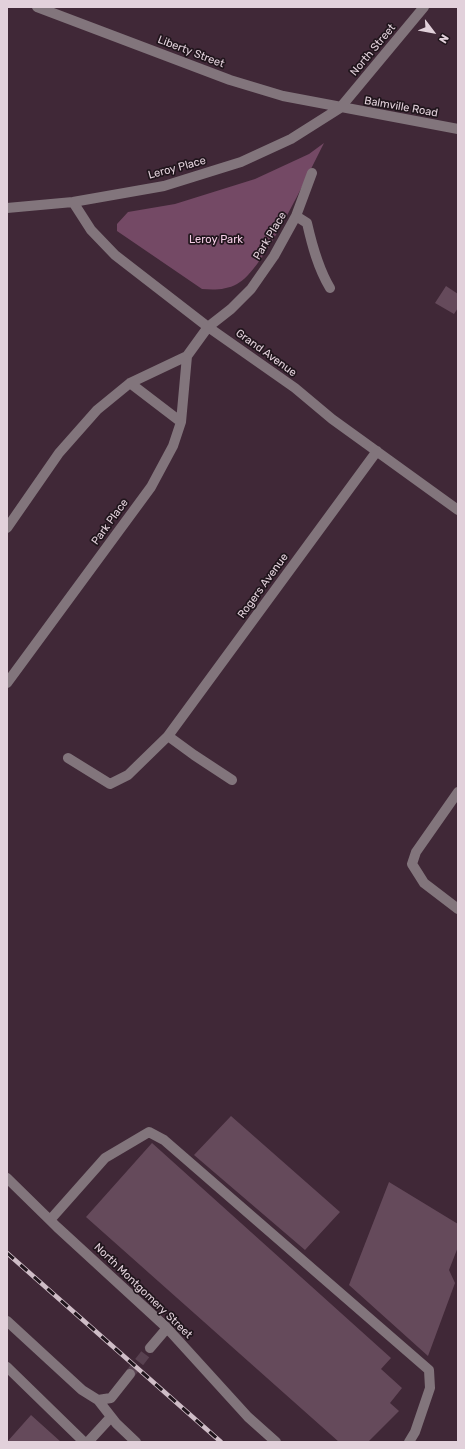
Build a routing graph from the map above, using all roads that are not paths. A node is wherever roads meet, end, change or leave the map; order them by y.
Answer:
1 (37, 7) edge
2 (424, 7) edge
3 (340, 108) junction
4 (458, 129) edge
5 (312, 173) dead end
6 (73, 202) junction
7 (7, 208) edge
8 (296, 216) junction
9 (330, 288) dead end
10 (208, 327) junction
11 (187, 356) junction
12 (130, 383) junction
13 (181, 422) junction
14 (377, 451) junction
15 (458, 510) edge
16 (7, 528) edge
17 (7, 683) edge
18 (168, 736) junction
19 (68, 758) dead end
20 (232, 780) dead end
21 (458, 792) edge
22 (458, 909) edge
23 (7, 1178) edge
24 (50, 1220) junction
25 (7, 1321) edge
26 (167, 1328) junction
27 (150, 1348) tunnel mouth
28 (7, 1367) edge
29 (130, 1374) tunnel mouth
30 (98, 1400) junction
31 (113, 1420) junction
32 (84, 1442) edge
33 (88, 1442) edge
34 (136, 1442) edge
35 (276, 1442) edge
36 (409, 1442) edge

1 - 3 street, Liberty Street
2 - 3 street, North Street
3 - 4 street, Balmville Road
3 - 6 street, Leroy Place
5 - 8 street, Park Place
6 - 7 street, Leroy Place
6 - 10 street, Grand Avenue
8 - 9 street
8 - 10 street, Park Place
10 - 11 street, Park Place
10 - 14 street, Grand Avenue
11 - 12 street, Park Place
11 - 13 street, Park Place
12 - 13 street
12 - 16 street, Park Place
13 - 17 street, Park Place
14 - 15 street, Grand Avenue
14 - 18 street, Rogers Avenue
18 - 19 street, Rogers Avenue
18 - 20 street
21 - 22 street
23 - 24 street, North Montgomery Street
24 - 26 street, North Montgomery Street
24 - 36 street
25 - 30 street
26 - 27 street
26 - 35 street, North Montgomery Street
28 - 32 street
29 - 30 street
30 - 31 street
31 - 33 street
31 - 34 street

